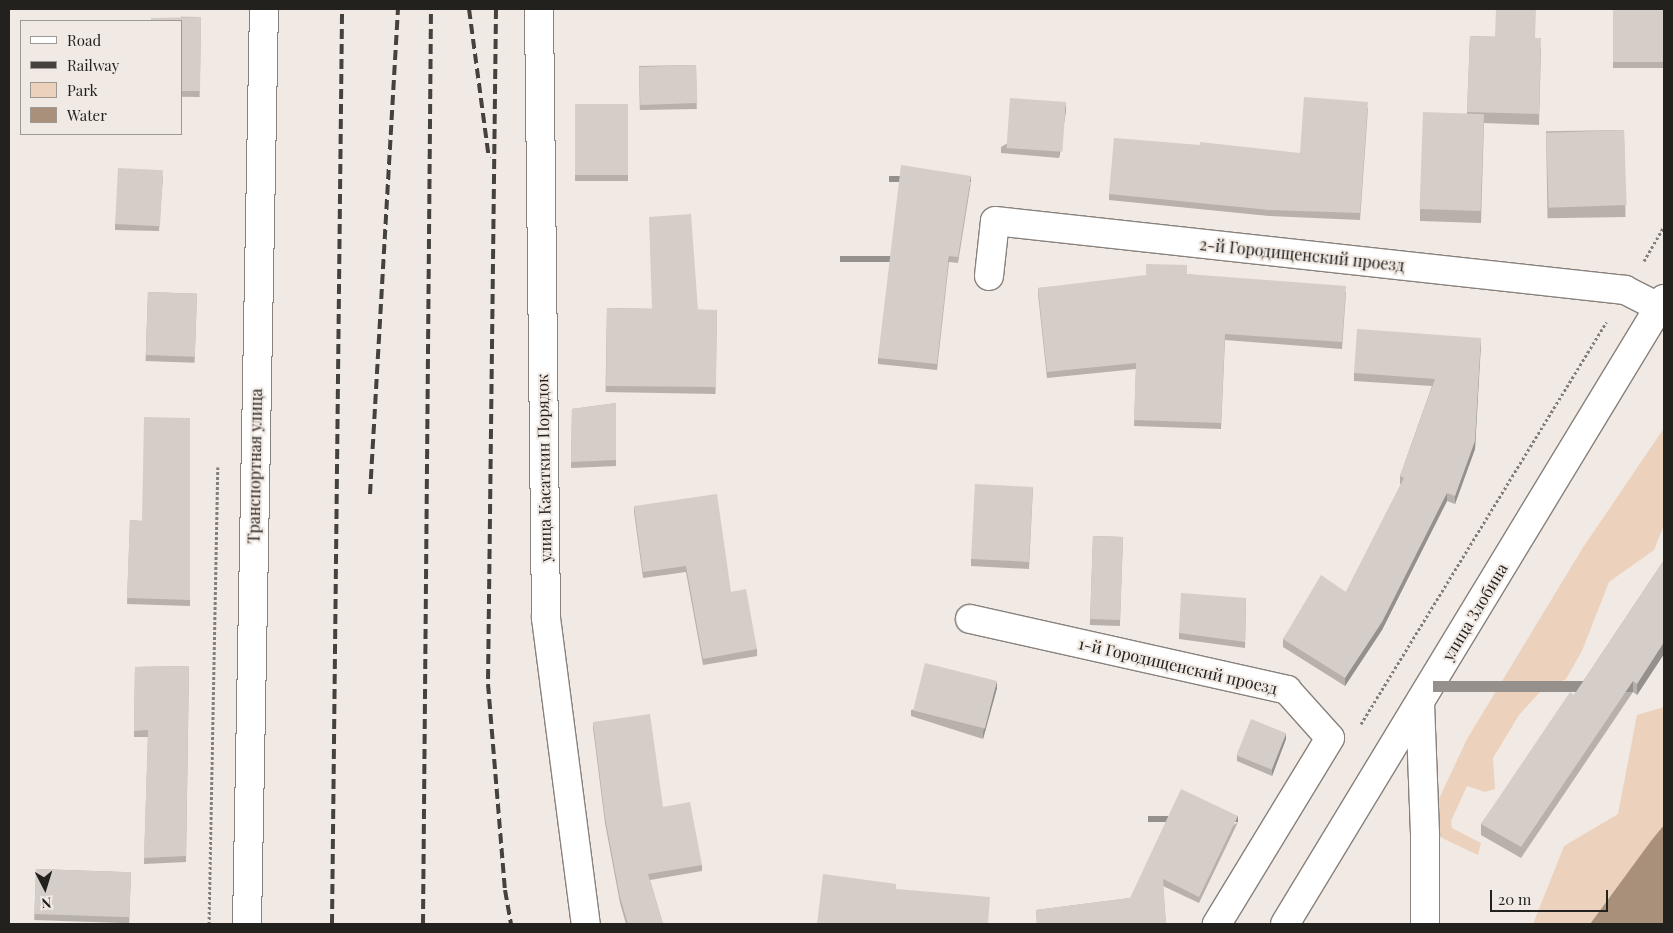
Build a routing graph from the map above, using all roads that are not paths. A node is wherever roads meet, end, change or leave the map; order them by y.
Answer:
1 (264, 9) edge
2 (539, 9) edge
3 (989, 276) dead end
4 (1662, 304) edge
5 (970, 619) dead end
6 (1420, 703) junction
7 (247, 924) edge
8 (586, 924) edge
9 (1217, 924) edge
10 (1285, 924) edge
11 (1425, 924) edge

1 - 7 street, Транспортная улица
2 - 8 street, улица Касаткин Порядок
3 - 4 street, 2-й Городищенский проезд
4 - 6 street, улица Злобина
5 - 9 street, 1-й Городищенский проезд
6 - 10 street, улица Злобина
6 - 11 street

